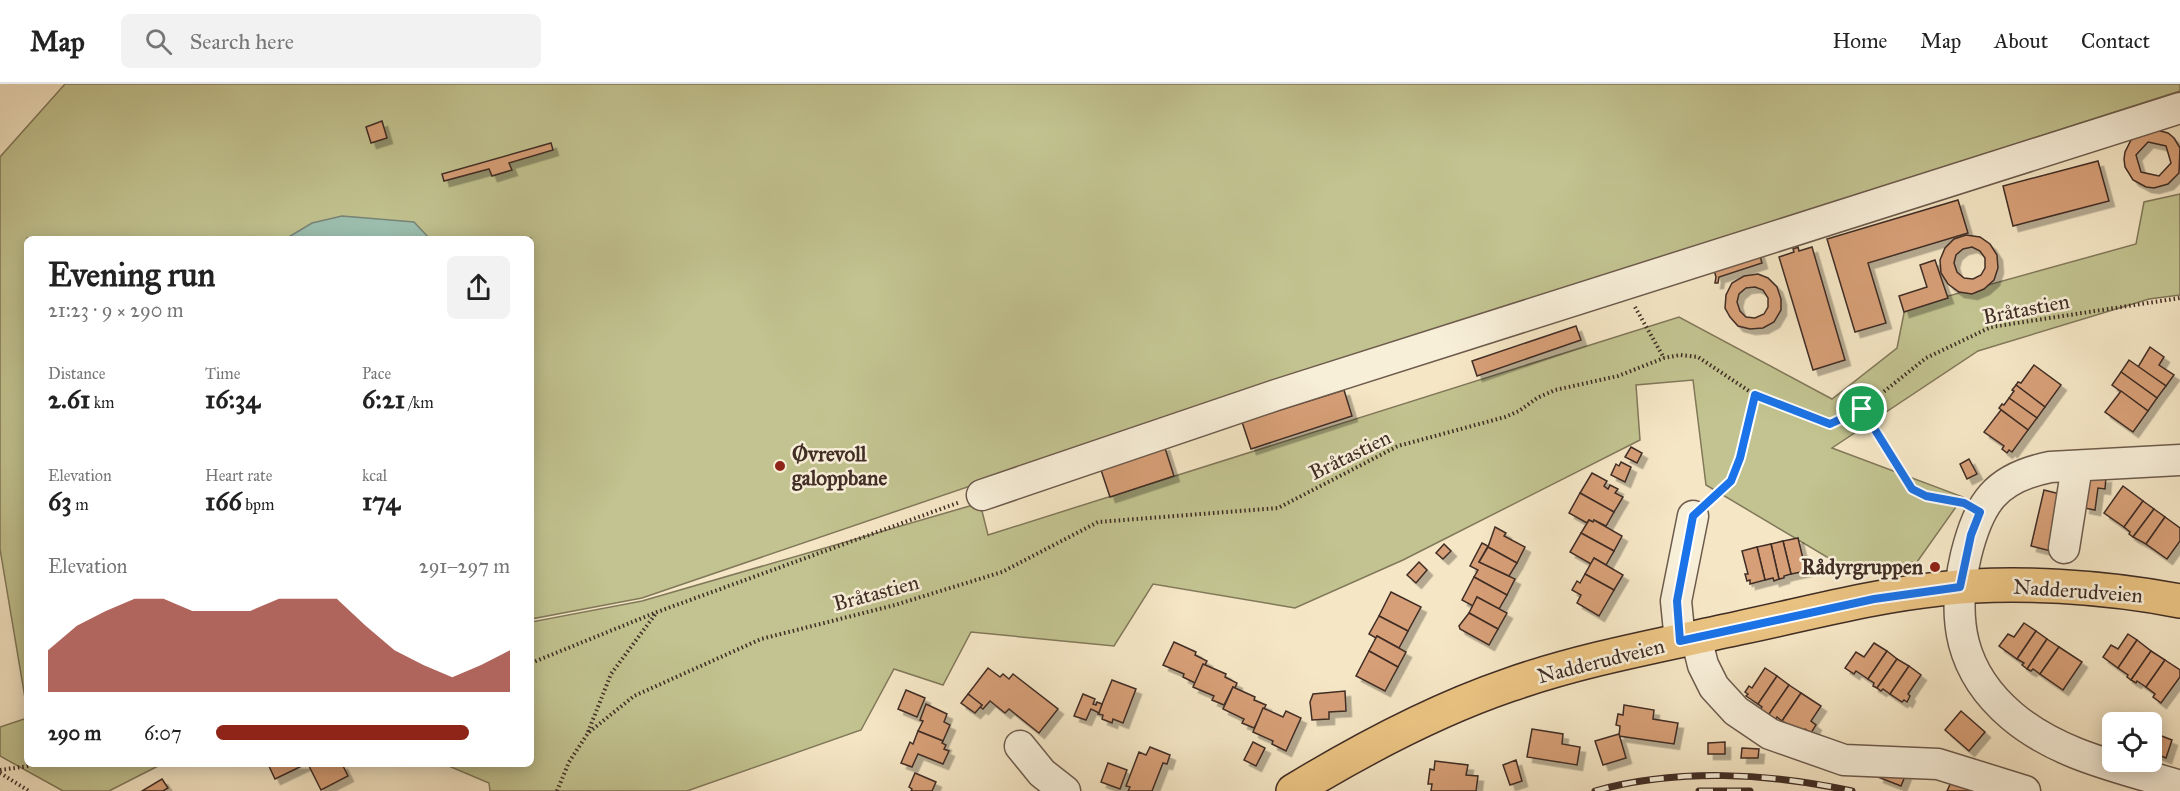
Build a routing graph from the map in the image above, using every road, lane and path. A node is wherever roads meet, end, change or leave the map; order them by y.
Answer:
1 (2180, 108) edge
2 (1622, 285) junction
3 (2180, 298) edge
4 (1664, 358) junction
5 (1755, 395) junction
6 (1862, 409) junction
7 (2180, 460) edge
8 (2077, 466) junction
9 (982, 495) joint
10 (1980, 512) junction
11 (1693, 516) joint
12 (2064, 548) dead end
13 (1960, 587) junction
14 (2180, 601) edge
15 (657, 612) junction
16 (1688, 639) junction
17 (534, 662) edge
18 (588, 733) junction
19 (1020, 746) dead end
20 (24, 767) edge
21 (0, 771) edge
22 (2180, 786) edge
23 (29, 791) edge
24 (557, 791) edge
25 (1065, 791) edge
26 (1293, 791) edge
27 (2025, 791) edge

1 - 2 street
2 - 4 path
2 - 9 street
3 - 6 path, Bråtastien
4 - 5 path, Bråtastien
4 - 18 path, Bråtastien
5 - 6 path, Bråtastien
5 - 11 path
6 - 10 path
7 - 8 street
8 - 10 street
8 - 12 street
9 - 15 path
10 - 13 street
11 - 16 street
13 - 14 main road, Nadderudveien
13 - 16 main road, Nadderudveien
13 - 22 street
15 - 17 path
15 - 18 path
16 - 26 main road, Nadderudveien
16 - 27 street
18 - 24 path, Bråtastien
19 - 25 street
20 - 21 path
21 - 23 path

